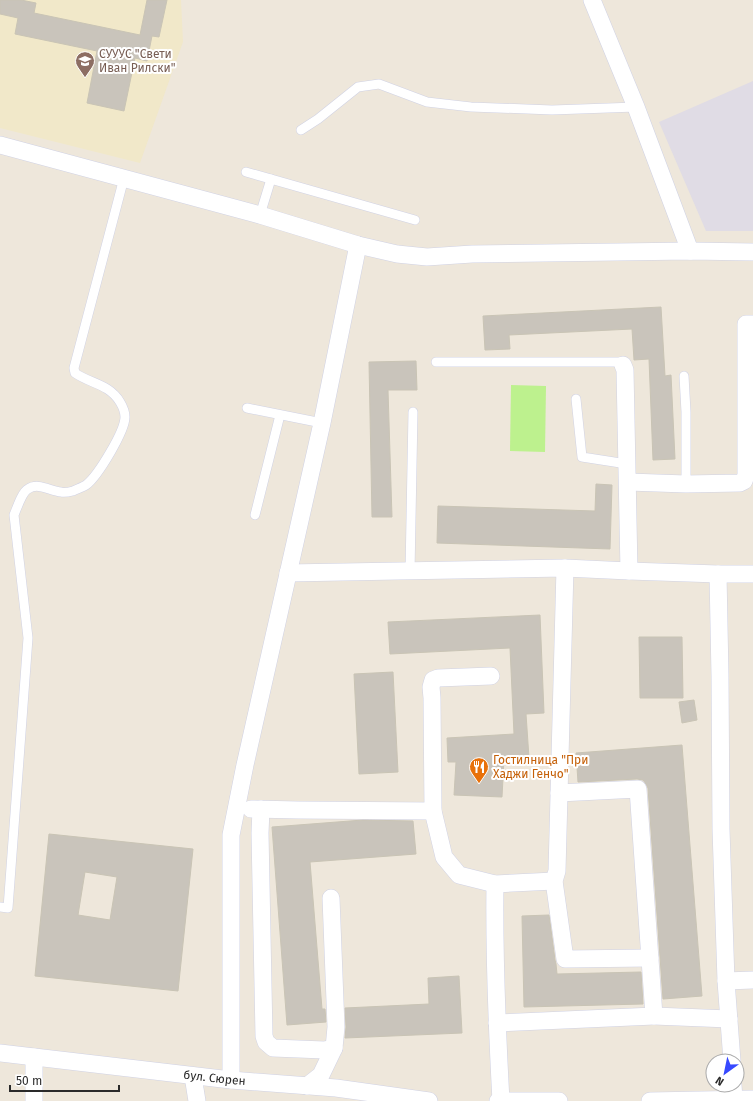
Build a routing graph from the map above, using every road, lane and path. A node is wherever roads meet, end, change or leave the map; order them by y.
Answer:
1 (592, 0) edge
2 (636, 107) junction
3 (301, 130) dead end
4 (0, 145) edge
5 (246, 172) dead end
6 (124, 178) junction
7 (271, 179) junction
8 (260, 215) junction
9 (415, 220) dead end
10 (358, 245) junction
11 (690, 251) junction
12 (753, 252) edge
13 (753, 324) edge
14 (436, 362) dead end
15 (623, 365) joint
16 (684, 376) dead end
17 (576, 398) dead end
18 (247, 408) dead end
19 (413, 412) dead end
20 (280, 415) junction
21 (322, 423) junction
22 (627, 464) junction
23 (628, 482) junction
24 (686, 484) junction
25 (255, 515) dead end
26 (565, 568) junction
27 (410, 572) junction
28 (629, 572) junction
29 (288, 573) junction
30 (718, 574) junction
31 (753, 574) edge
32 (491, 676) dead end
33 (559, 793) junction
34 (237, 808) junction
35 (261, 809) junction
36 (433, 811) junction
37 (554, 881) junction
38 (495, 884) junction
39 (331, 898) dead end
40 (0, 907) edge
41 (650, 958) junction
42 (753, 980) edge
43 (726, 981) junction
44 (654, 1016) junction
45 (729, 1019) junction
46 (497, 1023) junction
47 (334, 1048) junction
48 (0, 1053) edge
49 (731, 1053) edge
50 (34, 1057) junction
51 (193, 1076) junction
52 (230, 1080) junction
53 (307, 1086) junction
54 (727, 1096) edge
55 (753, 1099) edge
56 (501, 1100) edge
57 (34, 1101) edge
58 (196, 1101) edge
59 (429, 1101) edge
60 (498, 1101) edge
61 (559, 1101) edge
62 (650, 1101) edge

1 - 2 street
2 - 3 lane
2 - 11 street
4 - 6 street
5 - 7 lane
6 - 8 street
6 - 40 lane
7 - 8 lane
7 - 9 lane
8 - 10 street
10 - 11 street
10 - 21 street
11 - 12 street
13 - 24 street
14 - 15 lane
15 - 22 street
16 - 24 lane
17 - 22 lane
18 - 20 lane
19 - 27 lane
20 - 21 lane
20 - 25 lane
21 - 29 street
22 - 23 street
23 - 24 street
23 - 28 street
26 - 27 street
26 - 28 street
26 - 33 street
27 - 29 street
28 - 30 street
29 - 34 street
30 - 31 street
30 - 43 street
32 - 36 street
33 - 37 street
33 - 41 street
34 - 35 street
34 - 52 street
35 - 36 street
35 - 47 street
36 - 38 street
37 - 38 street
37 - 41 street
38 - 46 street
39 - 47 street
41 - 44 street
42 - 43 street
43 - 45 street
44 - 45 street
44 - 46 street
45 - 49 street
46 - 56 street
47 - 53 street
48 - 50 street, бул. Сюрен
50 - 51 street, бул. Сюрен
50 - 57 street
51 - 52 street, бул. Сюрен
51 - 58 street
52 - 53 street, бул. Сюрен
53 - 59 street, бул. Сюрен
54 - 55 street
54 - 62 street
56 - 60 street
56 - 61 street

